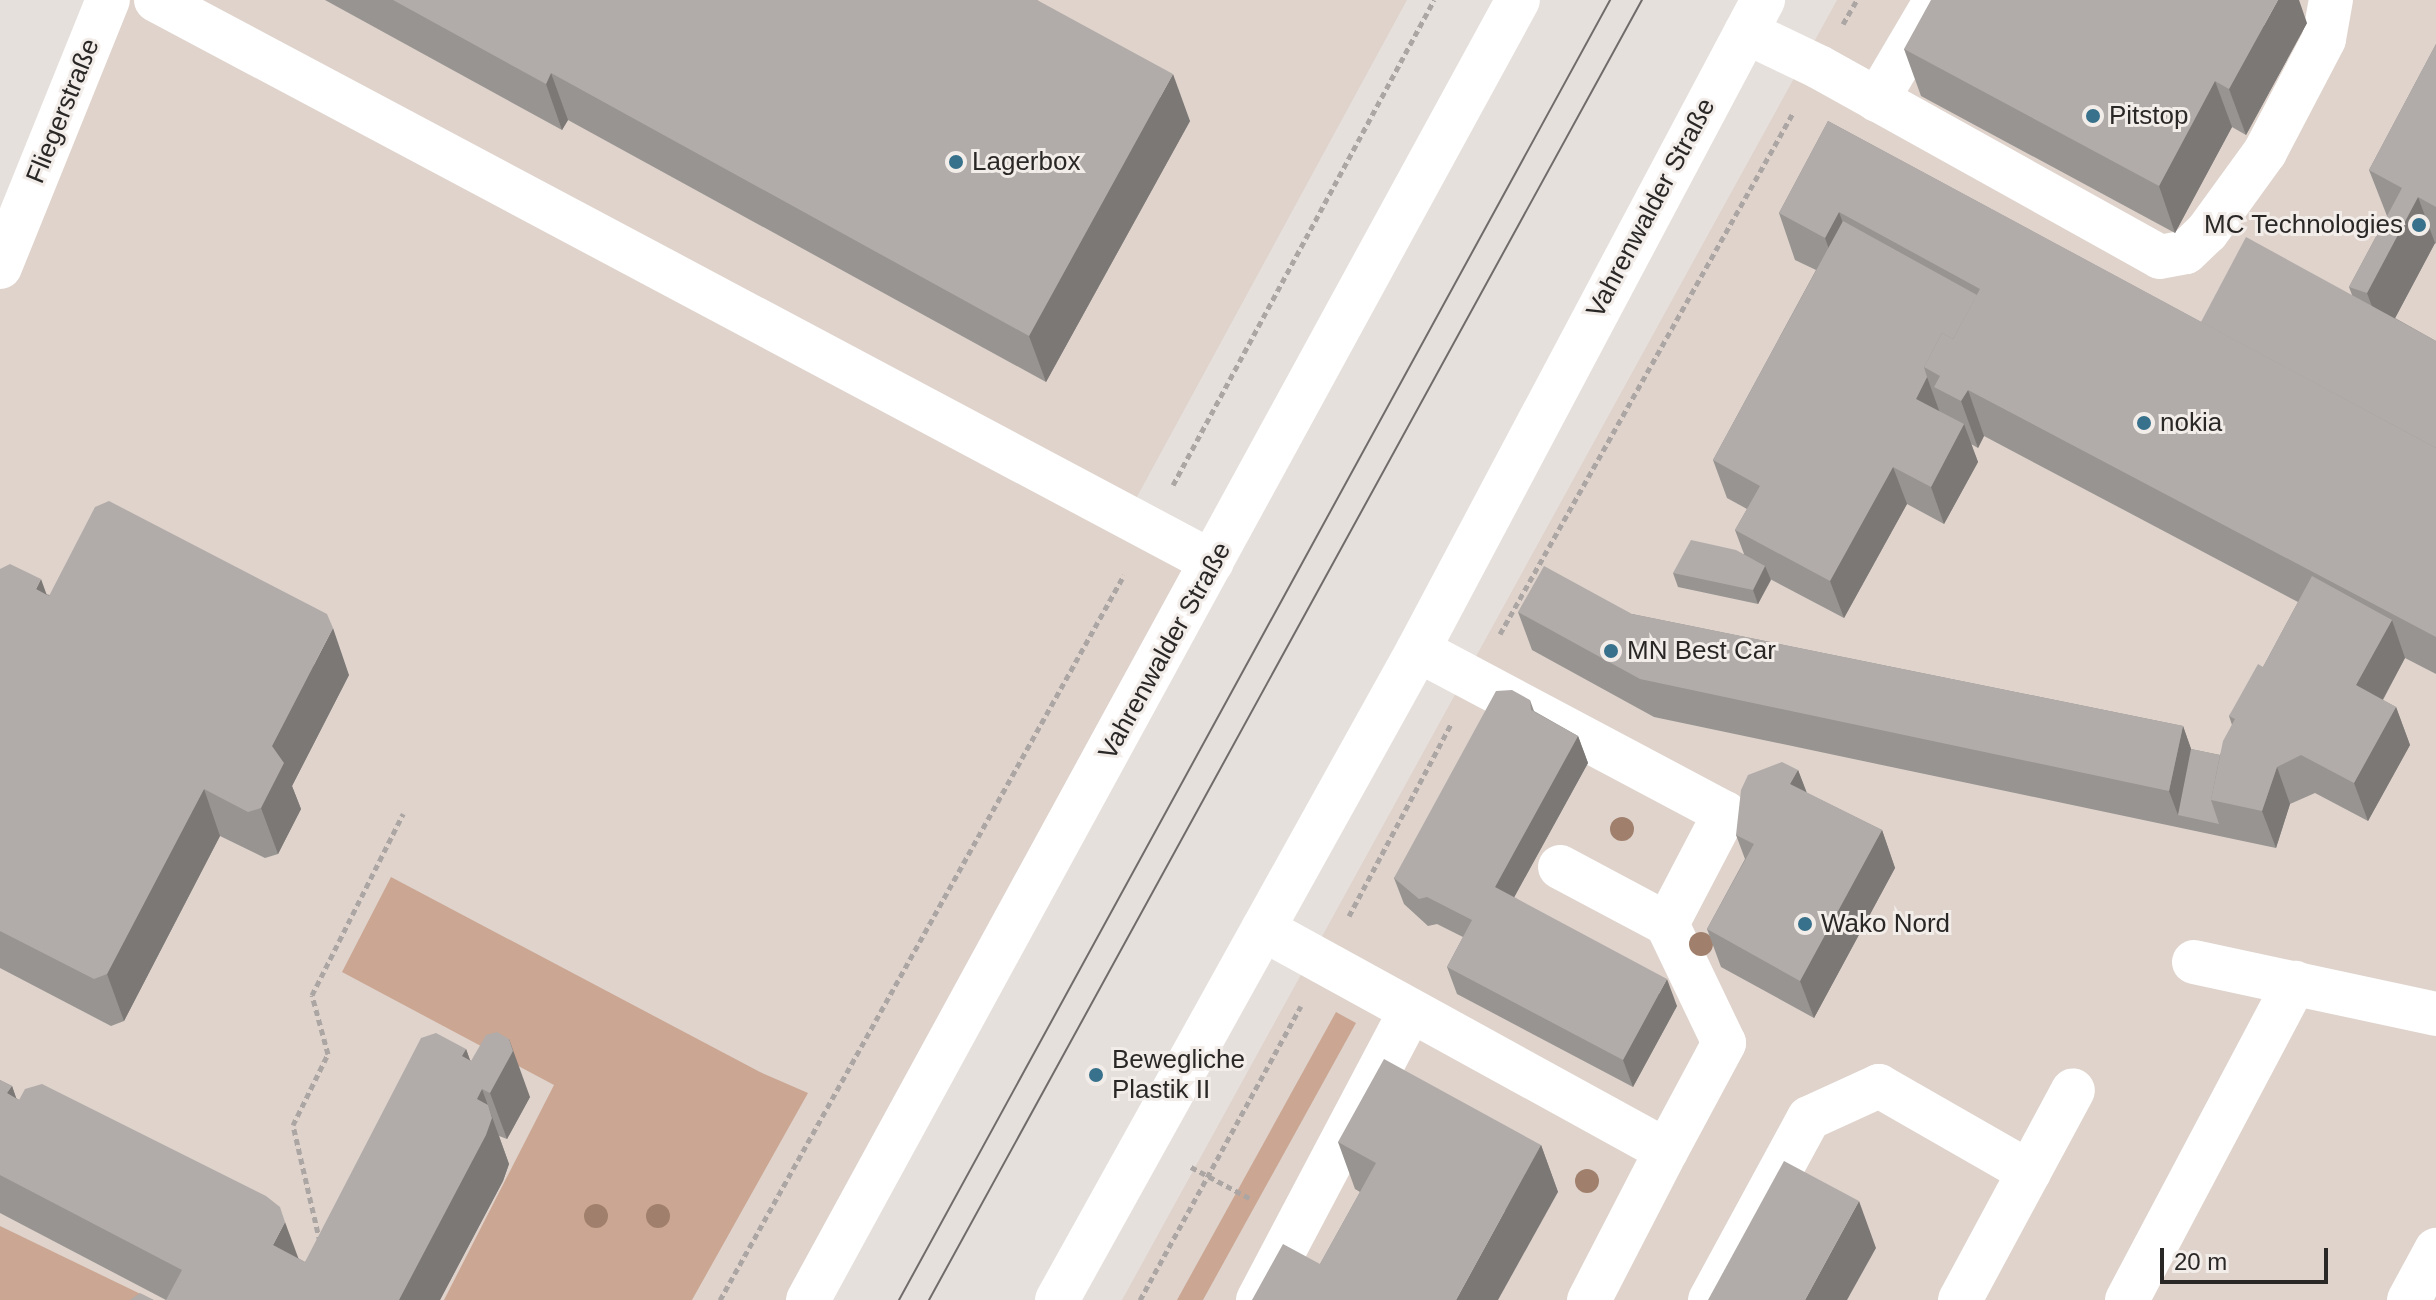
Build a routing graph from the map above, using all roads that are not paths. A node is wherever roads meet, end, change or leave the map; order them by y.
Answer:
1 (108, 0) edge
2 (156, 0) edge
3 (1518, 0) edge
4 (1936, 0) edge
5 (2331, 0) edge
6 (1754, 16) edge
7 (1877, 100) junction
8 (0, 267) edge
9 (1212, 562) junction
10 (1418, 650) junction
11 (1560, 867) dead end
12 (1667, 924) junction
13 (1263, 929) junction
14 (2194, 962) dead end
15 (2295, 983) junction
16 (1410, 1012) junction
17 (2436, 1014) edge
18 (2073, 1090) dead end
19 (1666, 1151) junction
20 (2029, 1172) junction
21 (2436, 1250) edge
22 (808, 1300) edge
23 (1057, 1300) edge
24 (1258, 1300) edge
25 (1589, 1300) edge
26 (1710, 1300) edge
27 (1960, 1300) edge
28 (2127, 1300) edge
29 (2409, 1300) edge

1 - 8 main road, Fliegerstraße
2 - 9 main road
3 - 9 main road, Vahrenwalder Straße
4 - 7 main road
5 - 7 main road
6 - 7 main road
6 - 10 main road, Vahrenwalder Straße
9 - 22 main road, Vahrenwalder Straße
10 - 12 main road
10 - 13 main road, Vahrenwalder Straße
11 - 12 main road
12 - 19 main road
13 - 16 main road
13 - 23 main road, Vahrenwalder Straße
14 - 15 main road
15 - 17 main road
15 - 28 main road
16 - 19 main road
16 - 24 main road
18 - 20 main road
19 - 25 main road
20 - 26 main road
20 - 27 main road
21 - 29 main road

